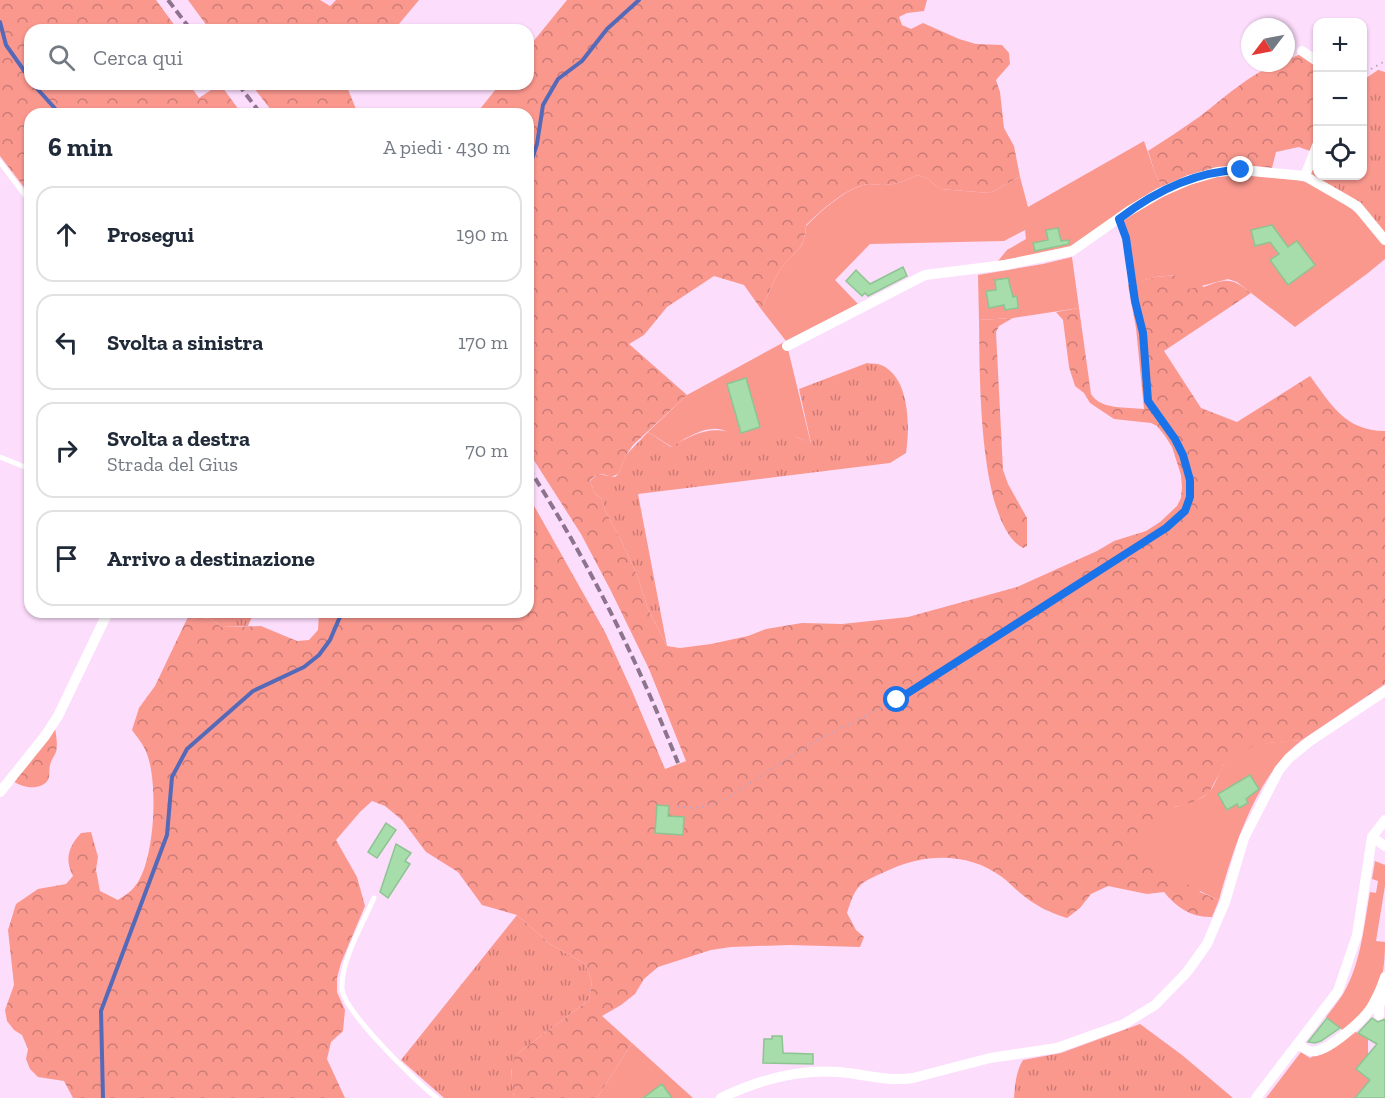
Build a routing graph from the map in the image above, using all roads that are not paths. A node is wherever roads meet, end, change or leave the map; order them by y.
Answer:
1 (1302, 51) dead end
2 (1313, 59) edge
3 (1313, 154) edge
4 (0, 162) edge
5 (1305, 176) junction
6 (24, 194) edge
7 (1385, 240) edge
8 (787, 346) dead end
9 (0, 457) edge
10 (24, 467) edge
11 (105, 618) edge
12 (1385, 691) edge
13 (0, 792) edge
14 (1385, 820) edge
15 (1372, 837) junction
16 (1385, 846) edge
17 (374, 898) dead end
18 (1384, 979) edge
19 (1379, 1015) dead end
20 (1298, 1044) junction
21 (437, 1098) edge
22 (721, 1098) edge
23 (1256, 1098) edge

1 - 2 street
3 - 5 street
4 - 6 lane
5 - 7 street
5 - 8 street
9 - 10 lane
11 - 13 street
12 - 22 street
14 - 15 street
15 - 16 street
15 - 20 street
17 - 21 lane
18 - 19 street
18 - 20 street
20 - 23 street

